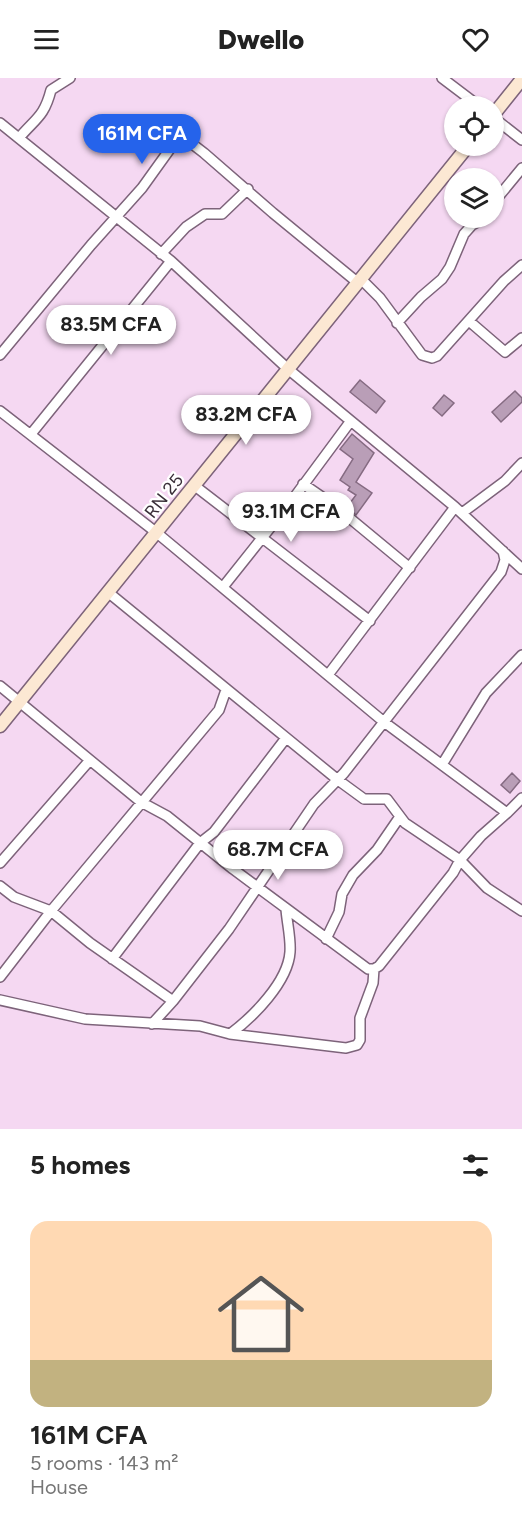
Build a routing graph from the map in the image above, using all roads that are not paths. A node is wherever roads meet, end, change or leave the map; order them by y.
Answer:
1 (70, 78) edge
2 (442, 78) edge
3 (522, 79) edge
4 (466, 96) edge
5 (504, 103) edge
6 (0, 123) edge
7 (504, 125) edge
8 (19, 138) junction
9 (522, 140) edge
10 (460, 156) edge
11 (522, 168) edge
12 (248, 189) junction
13 (504, 190) edge
14 (116, 218) junction
15 (469, 228) edge
16 (161, 254) junction
17 (171, 261) junction
18 (522, 265) edge
19 (359, 280) junction
20 (469, 321) junction
21 (398, 323) junction
22 (522, 338) edge
23 (0, 354) edge
24 (288, 369) junction
25 (0, 411) edge
26 (350, 422) junction
27 (31, 434) junction
28 (522, 463) edge
29 (303, 484) junction
30 (195, 486) junction
31 (458, 510) junction
32 (158, 533) junction
33 (262, 538) junction
34 (503, 551) junction
35 (410, 568) junction
36 (522, 568) edge
37 (222, 587) junction
38 (109, 593) junction
39 (370, 621) junction
40 (522, 655) edge
41 (328, 675) junction
42 (0, 686) edge
43 (226, 690) junction
44 (20, 702) junction
45 (384, 722) junction
46 (0, 726) edge
47 (286, 738) junction
48 (90, 760) junction
49 (443, 763) junction
50 (338, 780) junction
51 (522, 798) edge
52 (141, 802) junction
53 (507, 813) junction
54 (399, 818) junction
55 (200, 843) junction
56 (460, 860) junction
57 (0, 863) edge
58 (0, 886) edge
59 (257, 887) junction
60 (286, 909) junction
61 (51, 911) junction
62 (522, 911) edge
63 (326, 939) junction
64 (112, 959) junction
65 (374, 969) junction
66 (0, 977) edge
67 (0, 1000) edge
68 (173, 1001) junction
69 (152, 1024) junction
70 (231, 1034) junction

1 - 8 street
2 - 4 street
3 - 5 main road
6 - 8 street
7 - 9 street
8 - 14 street
10 - 19 main road, RN 25 / RN 25
11 - 13 street
12 - 14 street
12 - 16 street
12 - 19 street
14 - 16 street
14 - 23 street
15 - 21 street
16 - 17 street
17 - 24 street
17 - 27 street
18 - 20 street
19 - 21 street
19 - 24 main road, RN 25 / RN 25
20 - 21 street
20 - 22 street
24 - 26 street
24 - 30 main road, RN 25 / RN 25
25 - 27 street
26 - 29 street
26 - 31 street
27 - 32 street
28 - 31 street
29 - 33 street
29 - 35 street
30 - 32 main road, RN 25 / RN 25
30 - 33 street
31 - 34 street
31 - 35 street
32 - 37 street
32 - 38 main road, RN 25 / RN 25
33 - 37 street
33 - 39 street
34 - 36 street
34 - 45 street
35 - 39 street
37 - 41 street
38 - 43 street
38 - 44 main road, RN 25 / RN 25
39 - 41 street
40 - 49 street
41 - 45 street
42 - 44 street
43 - 47 street
43 - 52 street
44 - 46 main road, RN 25 / RN 25
44 - 48 street
45 - 49 street
45 - 50 street
47 - 50 street
47 - 55 street
48 - 52 street
48 - 57 street
49 - 53 street
50 - 54 street
50 - 59 street
51 - 53 street
52 - 55 street
52 - 61 street
53 - 56 street
54 - 56 street
54 - 63 street
55 - 59 street
55 - 64 street
56 - 62 street
56 - 65 street
58 - 61 street
59 - 60 street
59 - 68 street
60 - 63 street
60 - 70 street
61 - 64 street
61 - 66 street
63 - 65 street
64 - 68 street
65 - 70 street
67 - 69 street
68 - 69 street
69 - 70 street

